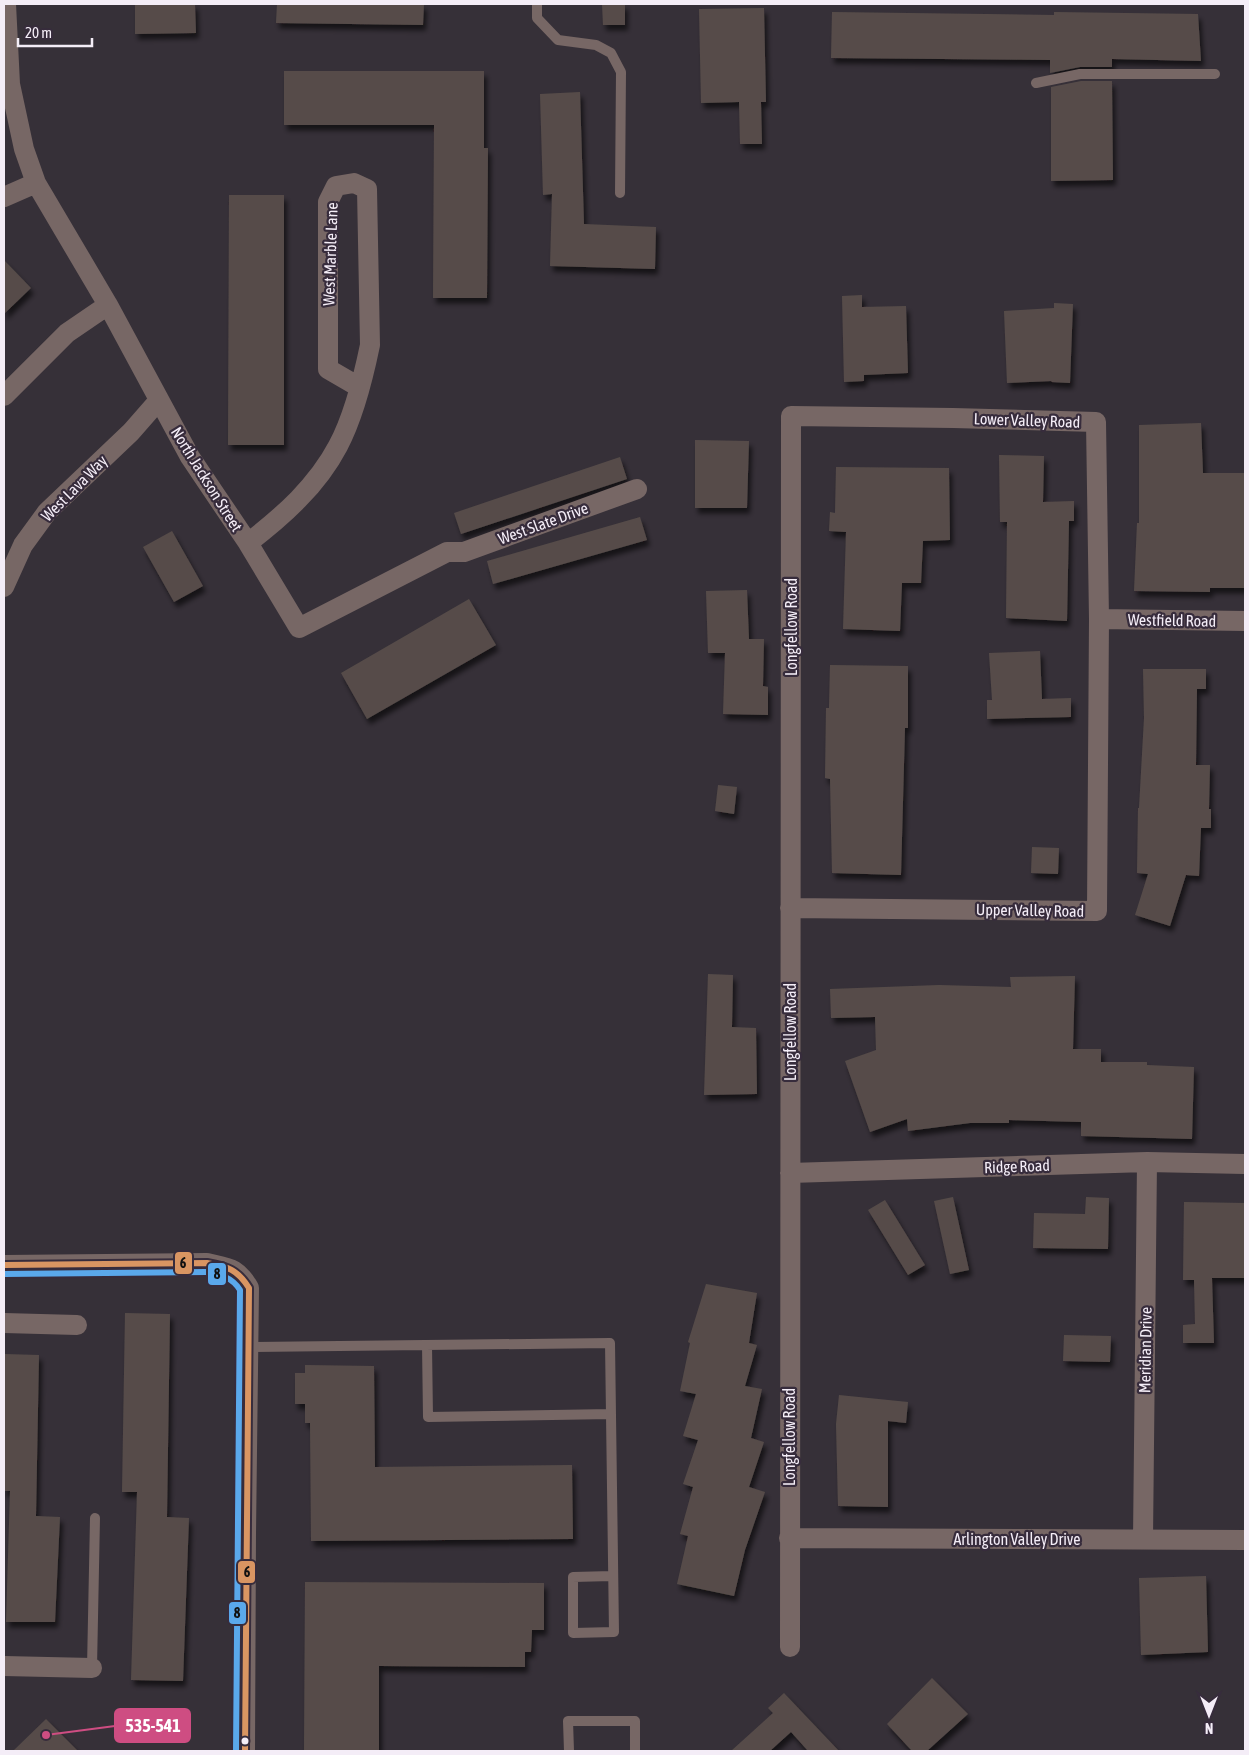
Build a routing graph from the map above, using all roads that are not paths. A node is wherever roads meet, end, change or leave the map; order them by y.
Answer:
1 (6, 4) edge
2 (537, 4) edge
3 (1215, 74) dead end
4 (1036, 83) dead end
5 (36, 183) junction
6 (620, 193) dead end
7 (4, 197) edge
8 (108, 305) junction
9 (359, 387) junction
10 (4, 396) edge
11 (159, 400) junction
12 (791, 416) joint
13 (637, 489) dead end
14 (248, 543) junction
15 (447, 552) joint
16 (4, 587) edge
17 (1099, 619) junction
18 (1245, 620) edge
19 (790, 908) junction
20 (1147, 1162) junction
21 (1245, 1164) edge
22 (790, 1173) junction
23 (4, 1264) edge
24 (4, 1323) edge
25 (77, 1325) dead end
26 (427, 1345) junction
27 (249, 1347) junction
28 (610, 1414) junction
29 (95, 1518) dead end
30 (789, 1538) junction
31 (1143, 1539) junction
32 (1245, 1540) edge
33 (612, 1576) junction
34 (790, 1647) dead end
35 (4, 1666) edge
36 (92, 1668) joint
37 (245, 1751) edge
38 (569, 1751) edge
39 (635, 1751) edge

1 - 5 street, North Jackson Street
2 - 6 lane
3 - 4 lane
5 - 7 street
5 - 8 street, North Jackson Street
8 - 10 street
8 - 11 street, North Jackson Street
9 - 9 street, West Marble Lane
9 - 14 street, West Marble Lane
11 - 14 street, North Jackson Street
11 - 16 street, West Lava Way
12 - 17 street, Lower Valley Road
12 - 19 street, Longfellow Road
13 - 15 street, West Slate Drive
14 - 15 street, North Jackson Street
17 - 18 street, Westfield Road
17 - 19 street, Upper Valley Road
19 - 22 street, Longfellow Road
20 - 21 street, Ridge Road
20 - 22 street, Ridge Road
20 - 31 street, Meridian Drive
22 - 30 street, Longfellow Road
23 - 27 street
24 - 25 street
26 - 27 lane
26 - 28 lane
26 - 28 lane
27 - 37 street
28 - 33 lane
29 - 36 lane
30 - 31 street, Arlington Valley Drive
30 - 34 street, Longfellow Road
31 - 32 street, Arlington Valley Drive
33 - 33 lane
35 - 36 street
38 - 39 lane

